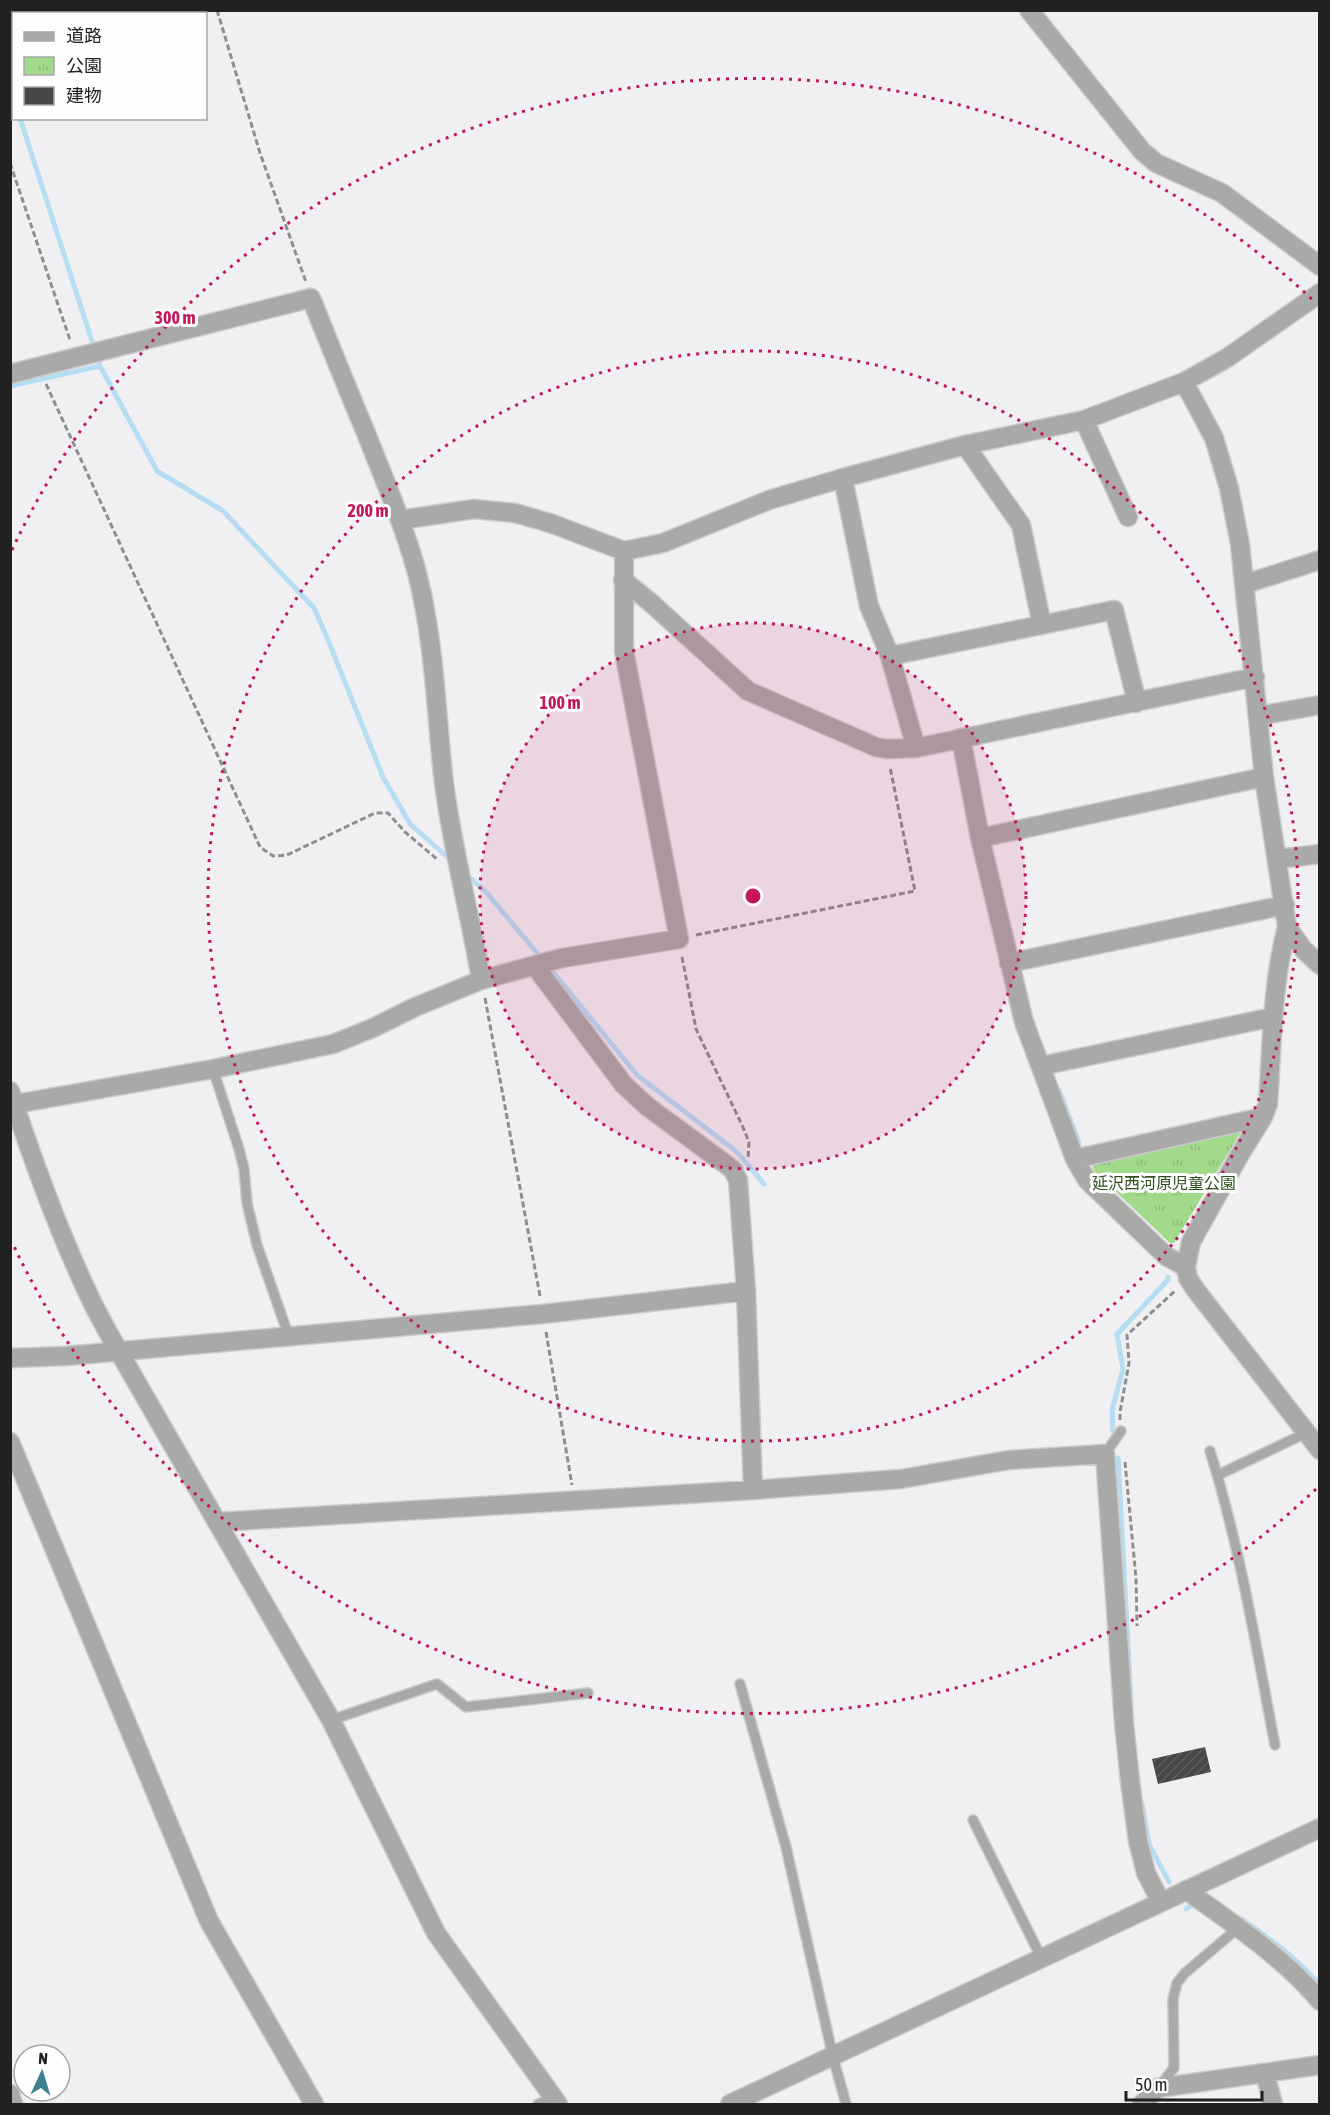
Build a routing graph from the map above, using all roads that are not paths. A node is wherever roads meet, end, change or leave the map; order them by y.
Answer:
1 (1029, 10) edge
2 (1320, 266) edge
3 (1320, 292) edge
4 (10, 375) edge
5 (1184, 382) junction
6 (1084, 420) junction
7 (965, 445) junction
8 (843, 478) junction
9 (1128, 517) dead end
10 (400, 520) junction
11 (624, 551) junction
12 (1320, 560) edge
13 (623, 580) junction
14 (1245, 584) junction
15 (1042, 625) junction
16 (890, 656) junction
17 (1255, 677) junction
18 (1137, 703) junction
19 (1320, 705) edge
20 (1258, 716) junction
21 (961, 738) junction
22 (916, 748) junction
23 (1264, 777) junction
24 (980, 838) junction
25 (1320, 854) edge
26 (1278, 859) junction
27 (1285, 905) junction
28 (1287, 927) junction
29 (1009, 963) junction
30 (1320, 965) edge
31 (535, 966) junction
32 (481, 980) junction
33 (1274, 1017) junction
34 (1041, 1066) junction
35 (213, 1069) junction
36 (12, 1100) edge
37 (1263, 1118) junction
38 (1075, 1159) junction
39 (1187, 1273) junction
40 (747, 1291) junction
41 (289, 1336) junction
42 (117, 1350) junction
43 (10, 1358) edge
44 (1121, 1431) road end
45 (1306, 1432) junction
46 (10, 1442) edge
47 (1320, 1450) edge
48 (1210, 1451) dead end
49 (1105, 1454) junction
50 (1218, 1475) junction
51 (753, 1490) junction
52 (217, 1522) junction
53 (740, 1684) dead end
54 (588, 1693) dead end
55 (330, 1720) junction
56 (1275, 1745) dead end
57 (973, 1820) dead end
58 (1320, 1828) edge
59 (1186, 1890) junction
60 (1161, 1902) junction
61 (1238, 1928) junction
62 (1041, 1957) junction
63 (1320, 2001) edge
64 (833, 2057) junction
65 (1320, 2065) edge
66 (1265, 2073) junction
67 (10, 2094) edge
68 (1150, 2099) edge
69 (550, 2102) edge
70 (13, 2104) edge
71 (314, 2104) edge
72 (730, 2104) edge
73 (846, 2104) edge
74 (1273, 2104) edge

1 - 2 street
3 - 5 street
4 - 10 street
5 - 6 street
5 - 14 street
6 - 7 street
6 - 9 street
7 - 8 street
7 - 15 street
8 - 11 street
8 - 16 street
10 - 11 street
10 - 32 street
11 - 13 street
12 - 14 street
13 - 22 street
13 - 31 street
14 - 17 street
15 - 16 street
15 - 18 street
16 - 22 street
17 - 18 street
17 - 20 street
18 - 21 street
19 - 20 street
20 - 23 street
21 - 22 street
21 - 24 street
23 - 24 street
23 - 26 street
24 - 29 street
25 - 26 street
26 - 27 street
27 - 28 street
27 - 29 street
28 - 30 street
28 - 33 street
29 - 34 street
31 - 32 street
31 - 40 street
32 - 35 street
33 - 34 street
33 - 37 street
34 - 38 street
35 - 36 street
35 - 41 lane
36 - 42 street
37 - 38 street
37 - 39 street
38 - 39 street
39 - 45 street
40 - 41 street
40 - 51 street
41 - 42 street
42 - 43 street
42 - 52 street
44 - 49 lane
45 - 47 street
45 - 50 lane
46 - 71 street
48 - 50 lane
49 - 51 street
49 - 60 street
50 - 56 lane
51 - 52 street
52 - 55 street
53 - 64 lane
54 - 55 lane
55 - 69 street
57 - 62 lane
58 - 59 street
59 - 60 street
59 - 61 street
60 - 62 street
61 - 63 street
61 - 68 lane
62 - 64 street
64 - 72 street
64 - 73 lane
65 - 66 street
66 - 68 street
66 - 74 street
67 - 70 street

